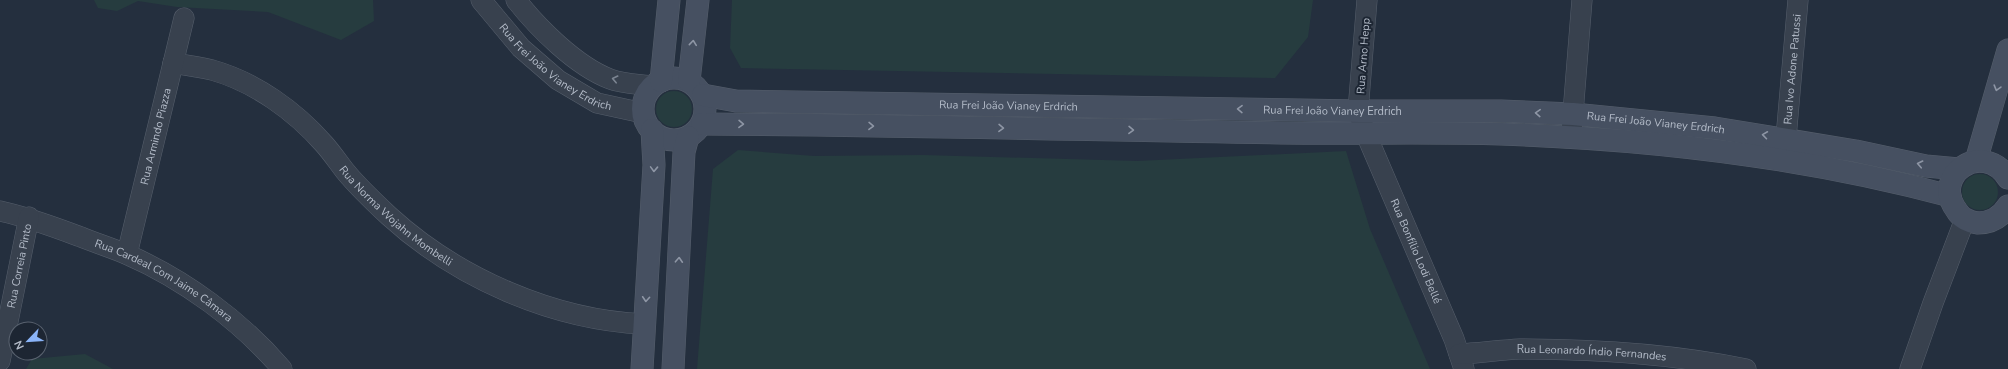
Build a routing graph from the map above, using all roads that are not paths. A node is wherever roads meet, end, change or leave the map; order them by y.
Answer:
1 (481, 0) edge
2 (516, 0) edge
3 (669, 0) edge
4 (698, 0) edge
5 (1367, 0) edge
6 (1582, 0) edge
7 (1798, 0) edge
8 (184, 18) dead end
9 (2008, 50) edge
10 (173, 63) junction
11 (657, 83) junction
12 (696, 88) junction
13 (1358, 111) junction
14 (1573, 114) junction
15 (648, 121) junction
16 (695, 130) junction
17 (1366, 134) junction
18 (1571, 138) junction
19 (1786, 138) junction
20 (1968, 165) junction
21 (2006, 167) edge
22 (1950, 196) junction
23 (0, 212) edge
24 (2006, 212) edge
25 (29, 217) junction
26 (1965, 219) junction
27 (127, 254) junction
28 (644, 324) junction
29 (0, 362) edge
30 (1462, 362) edge
31 (282, 369) edge
32 (642, 369) edge
33 (672, 369) edge
34 (1746, 369) edge
35 (1910, 369) edge

1 - 15 street, Rua Frei João Vianey Erdrich
11 -> 2 street, Rua Frei João Vianey Erdrich
3 - 11 street
12 -> 4 street
5 - 13 street, Rua Arno Hepp
6 - 14 street
7 - 19 street, Rua Ivo Adone Patussi
8 - 10 street, Rua Armindo Piazza
9 -> 20 street
10 - 27 street, Rua Armindo Piazza
10 - 28 street, Rua Norma Wojahn Mombelli
11 - 12 street
11 - 15 street
13 -> 12 street, Rua Frei João Vianey Erdrich
12 - 16 street
14 -> 13 street, Rua Frei João Vianey Erdrich
13 - 17 street, Rua Bonfílio Lodi Bellé
14 - 18 street
19 -> 14 street, Rua Frei João Vianey Erdrich
15 - 16 street
15 -> 28 street
16 -> 17 street, Rua Frei João Vianey Erdrich
33 -> 16 street
17 - 18 street, Rua Frei João Vianey Erdrich
17 - 30 street, Rua Bonfílio Lodi Bellé
18 - 22 street, Rua Frei João Vianey Erdrich
20 -> 19 street, Rua Frei João Vianey Erdrich
20 - 21 street, Rua Frei João Vianey Erdrich
20 - 22 street
22 - 26 street
23 - 25 street, Rua Cardeal Com Jaime Câmara
24 - 26 street
25 - 27 street, Rua Cardeal Com Jaime Câmara
25 - 29 street, Rua Correia Pinto
26 - 35 street
27 - 31 street, Rua Cardeal Com Jaime Câmara
28 - 32 street
30 - 34 street, Rua Leonardo Índio Fernandes

